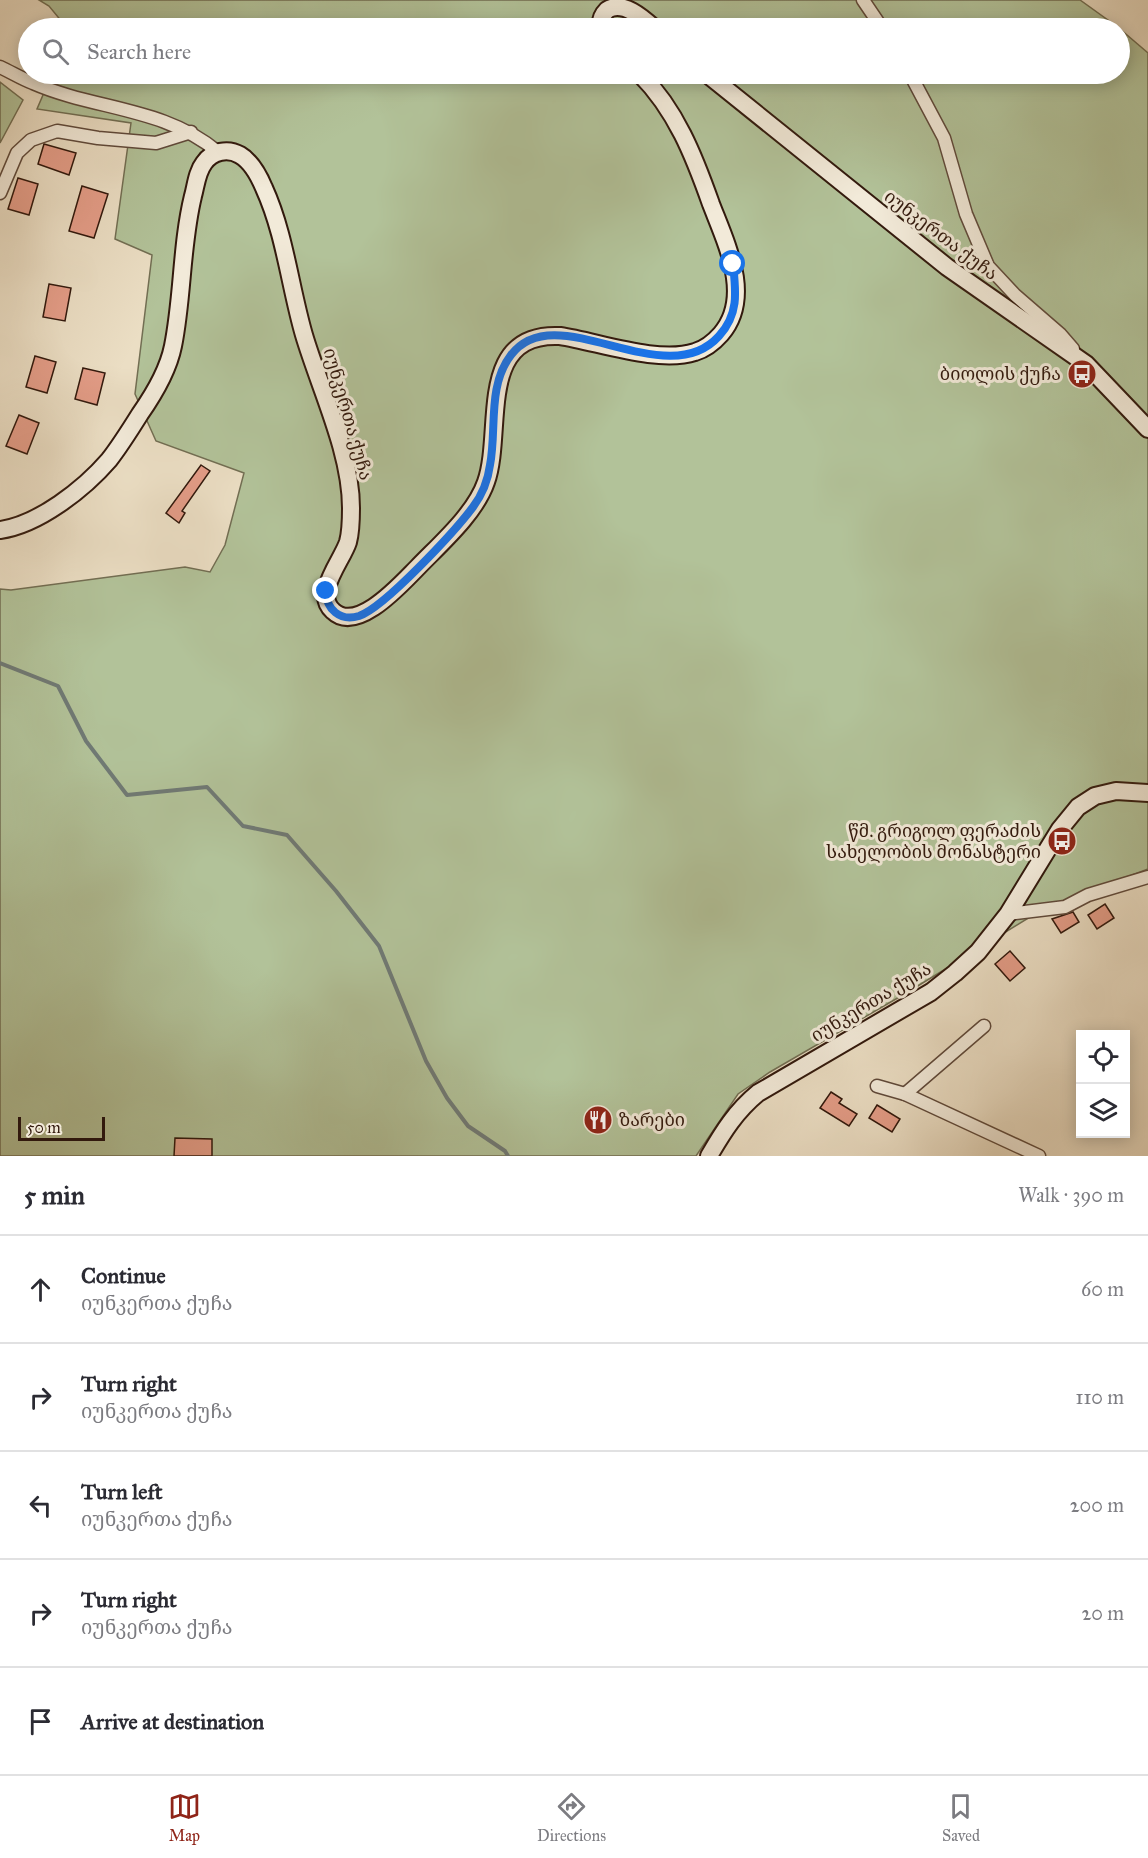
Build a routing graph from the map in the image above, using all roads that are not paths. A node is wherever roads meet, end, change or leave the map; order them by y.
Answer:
1 (863, 0) edge
2 (602, 18) edge
3 (643, 18) edge
4 (875, 18) edge
5 (0, 67) edge
6 (18, 76) edge
7 (34, 84) edge
8 (648, 84) edge
9 (719, 84) edge
10 (915, 84) edge
11 (191, 132) junction
12 (218, 152) junction
13 (0, 194) edge
14 (1086, 364) junction
15 (1148, 429) edge
16 (0, 530) edge
17 (1148, 793) edge
18 (1148, 877) edge
19 (1008, 914) junction
20 (984, 1026) dead end
21 (877, 1086) dead end
22 (905, 1094) junction
23 (709, 1156) edge
24 (1039, 1156) edge

1 - 4 street
2 - 3 main road
5 - 6 street
7 - 11 street
8 - 12 main road, იუნკერთა ქუჩა
9 - 14 main road, იუნკერთა ქუჩა
10 - 14 street
11 - 12 street
11 - 13 street
12 - 16 main road
14 - 15 main road, იუნკერთა ქუჩა
17 - 19 main road, იუნკერთა ქუჩა
18 - 19 street
19 - 23 main road, იუნკერთა ქუჩა
20 - 22 street
21 - 22 street
22 - 24 street

